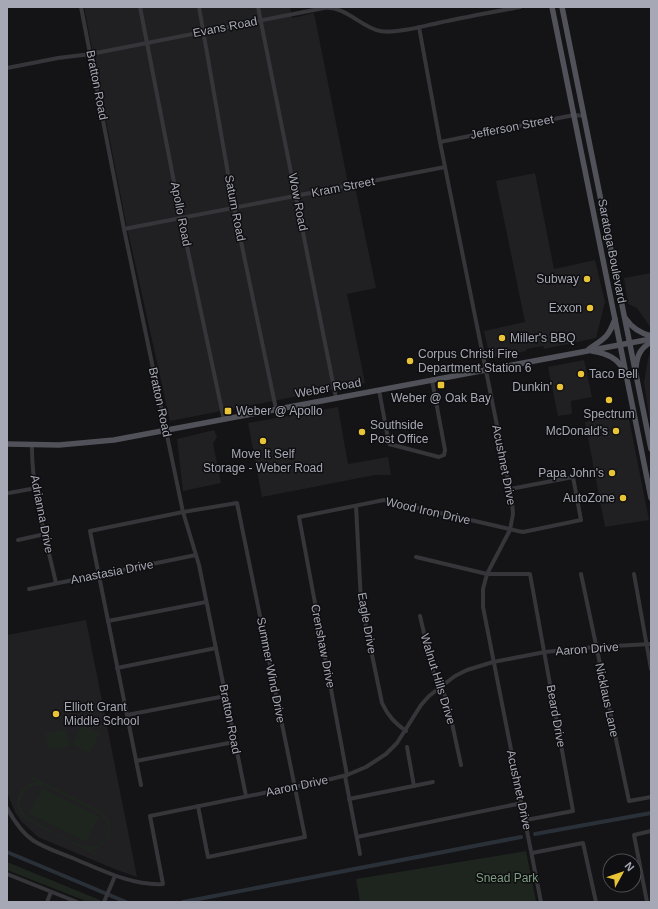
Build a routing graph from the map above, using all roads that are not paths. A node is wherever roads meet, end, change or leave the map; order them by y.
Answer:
1 (81, 7) edge
2 (140, 7) edge
3 (199, 7) edge
4 (258, 7) edge
5 (520, 7) edge
6 (552, 7) edge
7 (562, 7) edge
8 (261, 20) junction
9 (419, 27) junction
10 (204, 31) junction
11 (147, 42) junction
12 (91, 54) junction
13 (7, 68) edge
14 (574, 115) junction
15 (584, 116) junction
16 (440, 142) junction
17 (445, 167) junction
18 (297, 196) junction
19 (234, 208) junction
20 (181, 218) junction
21 (124, 229) junction
22 (624, 317) junction
23 (615, 318) junction
24 (651, 339) edge
25 (630, 343) junction
26 (620, 345) junction
27 (588, 350) junction
28 (486, 369) junction
29 (635, 371) junction
30 (626, 373) junction
31 (432, 380) junction
32 (379, 390) junction
33 (336, 398) junction
34 (276, 409) junction
35 (224, 420) junction
36 (166, 431) junction
37 (7, 444) edge
38 (32, 444) junction
39 (651, 449) edge
40 (36, 488) junction
41 (510, 489) junction
42 (9, 493) dead end
43 (651, 498) edge
44 (356, 506) junction
45 (183, 512) junction
46 (298, 517) joint
47 (510, 530) junction
48 (45, 534) junction
49 (18, 540) dead end
50 (196, 555) junction
51 (416, 557) dead end
52 (487, 574) junction
53 (581, 574) dead end
54 (634, 574) dead end
55 (99, 575) junction
56 (56, 583) junction
57 (29, 588) dead end
58 (206, 602) junction
59 (420, 616) dead end
60 (108, 622) junction
61 (649, 645) edge
62 (595, 647) junction
63 (216, 648) junction
64 (545, 652) junction
65 (493, 662) junction
66 (117, 668) junction
67 (651, 669) edge
68 (440, 686) junction
69 (225, 696) junction
70 (127, 714) junction
71 (406, 731) junction
72 (234, 742) junction
73 (406, 747) dead end
74 (136, 761) junction
75 (461, 765) dead end
76 (346, 775) junction
77 (433, 782) dead end
78 (141, 785) dead end
79 (294, 786) junction
80 (414, 786) junction
81 (246, 796) junction
82 (651, 797) edge
83 (349, 799) junction
84 (522, 803) junction
85 (198, 806) junction
86 (7, 808) edge
87 (526, 820) junction
88 (651, 831) edge
89 (357, 837) junction
90 (532, 853) junction
91 (360, 854) dead end
92 (7, 874) edge
93 (115, 876) junction
94 (51, 892) junction
95 (47, 902) edge
96 (77, 902) edge
97 (104, 902) edge
98 (541, 902) edge
99 (596, 902) edge
100 (647, 902) edge

1 - 12 street, Bratton Road
2 - 11 street, Apollo Road
3 - 10 street, Saturn Road
4 - 8 street, Wow Road
5 - 9 street, Evans Road
6 - 14 main road, Saratoga Boulevard
7 - 15 main road, Saratoga Boulevard
8 - 9 street, Evans Road
8 - 10 street, Evans Road
8 - 18 street, Wow Road
9 - 16 street, Acushnet Drive
10 - 11 street, Evans Road
10 - 19 street, Saturn Road
11 - 12 street, Evans Road
11 - 20 street, Apollo Road
12 - 13 street, Evans Road
12 - 21 street, Bratton Road
14 - 15 street, Jefferson Street
14 - 16 street, Jefferson Street
14 - 23 main road, Saratoga Boulevard
15 - 22 main road, Saratoga Boulevard
16 - 17 street, Acushnet Drive
17 - 18 street, Kram Street
17 - 28 street, Acushnet Drive
18 - 19 street, Kram Street
18 - 33 street, Wow Road
19 - 20 street, Kram Street
19 - 34 street, Saturn Road
20 - 21 street, Kram Street
20 - 35 street, Apollo Road
21 - 36 street, Bratton Road
22 - 24 main road
22 - 25 main road, Saratoga Boulevard
23 - 26 main road, Saratoga Boulevard
23 - 27 main road
24 - 25 main road, Weber Road
24 - 29 main road
25 - 26 main road, Weber Road
25 - 29 main road, Saratoga Boulevard
26 - 27 main road, Weber Road
26 - 30 main road, Saratoga Boulevard
27 - 28 main road, Weber Road
27 - 30 main road
28 - 31 main road, Weber Road
28 - 41 street, Acushnet Drive
29 - 39 main road, Saratoga Boulevard
30 - 43 main road, Saratoga Boulevard
31 - 32 main road, Weber Road
31 - 32 street
32 - 33 main road, Weber Road
33 - 34 main road, Weber Road
34 - 35 main road, Weber Road
35 - 36 main road, Weber Road
36 - 38 main road, Weber Road
36 - 45 street, Bratton Road
37 - 38 main road, Weber Road
38 - 40 street, Adrianna Drive
40 - 42 street
40 - 48 street, Adrianna Drive
41 - 47 street, Acushnet Drive
41 - 47 street, Wood Iron Drive
44 - 46 street, Wood Iron Drive
44 - 47 street, Wood Iron Drive
44 - 71 street, Eagle Drive
45 - 50 street, Bratton Road
45 - 55 street
45 - 79 street, Summer Wind Drive
46 - 76 street, Crenshaw Drive
47 - 52 street, Acushnet Drive
48 - 49 street
48 - 56 street, Adrianna Drive
50 - 55 street, Anastasia Drive
50 - 58 street, Bratton Road
51 - 52 street
52 - 64 street, Beard Drive
52 - 65 street, Acushnet Drive
53 - 62 street, Nicklaus Lane
54 - 61 street
55 - 56 street, Anastasia Drive
55 - 60 street
56 - 57 street, Anastasia Drive
58 - 60 street
58 - 63 street, Bratton Road
59 - 68 street, Walnut Hills Drive
60 - 66 street
61 - 62 street, Aaron Drive
61 - 67 street
62 - 64 street, Aaron Drive
62 - 82 street, Nicklaus Lane
63 - 66 street
63 - 69 street, Bratton Road
64 - 65 street, Aaron Drive
64 - 87 street, Beard Drive
65 - 68 street, Aaron Drive
65 - 84 street, Acushnet Drive
66 - 70 street
68 - 71 street, Aaron Drive
68 - 75 street, Walnut Hills Drive
69 - 70 street
69 - 72 street, Bratton Road
70 - 74 street
71 - 76 street, Aaron Drive
72 - 74 street
72 - 81 street, Bratton Road
73 - 80 street
74 - 78 street
76 - 79 street, Aaron Drive
76 - 83 street, Crenshaw Drive
77 - 80 street
79 - 81 street, Aaron Drive
79 - 85 street, Summer Wind Drive
80 - 83 street
81 - 85 street, Aaron Drive
83 - 89 street, Crenshaw Drive
84 - 87 street, Acushnet Drive
84 - 89 street
85 - 93 street, Aaron Drive
86 - 93 street, Aaron Drive
87 - 90 street, Acushnet Drive
88 - 100 street
89 - 91 street, Crenshaw Drive
90 - 98 street, Acushnet Drive
90 - 99 street
92 - 94 street
93 - 97 street
94 - 95 street
94 - 96 street

